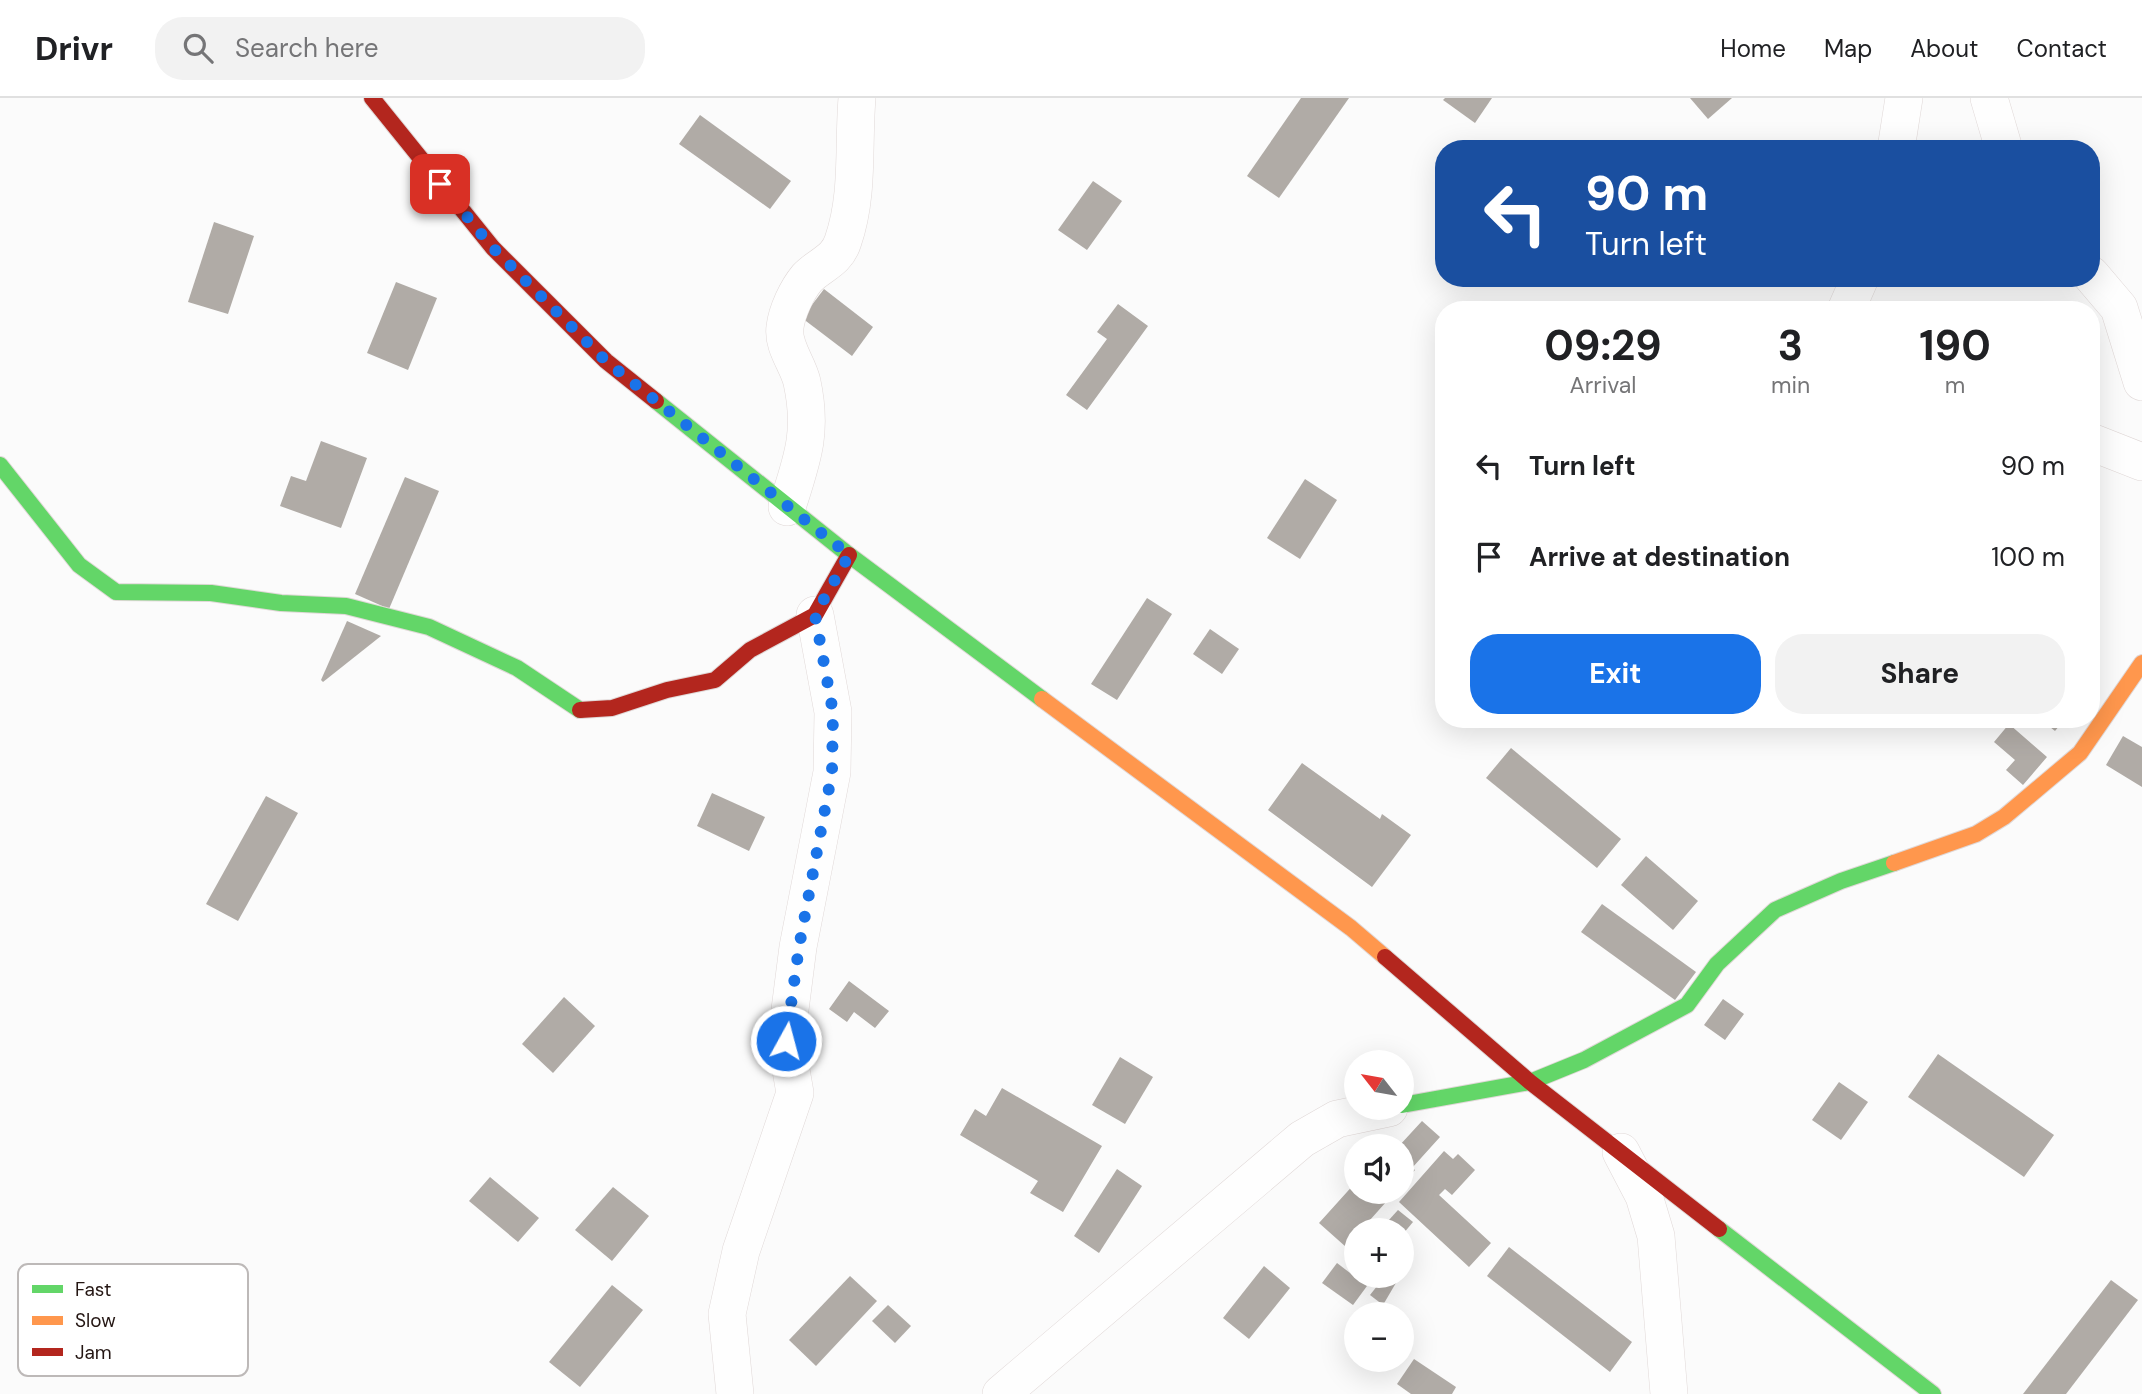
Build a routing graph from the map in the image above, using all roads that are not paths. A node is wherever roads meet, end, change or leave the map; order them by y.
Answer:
1 (372, 98) edge
2 (857, 98) edge
3 (1904, 98) edge
4 (1989, 98) edge
5 (1897, 140) edge
6 (2001, 140) edge
7 (2100, 286) edge
8 (2142, 382) edge
9 (2100, 446) edge
10 (2142, 462) edge
11 (0, 465) edge
12 (786, 507) junction
13 (849, 555) junction
14 (815, 615) junction
15 (2142, 663) edge
16 (2100, 725) edge
17 (2098, 728) edge
18 (1530, 1082) junction
19 (1414, 1103) edge
20 (1344, 1118) edge
21 (1621, 1152) junction
22 (735, 1394) edge
23 (1001, 1394) edge
24 (1669, 1394) edge
25 (1933, 1394) edge

1 - 12 street
2 - 12 street
3 - 5 street
4 - 6 street
7 - 8 street
9 - 10 street
11 - 14 street
12 - 13 street
13 - 14 street
13 - 18 street
14 - 22 street
15 - 16 street
17 - 18 street
18 - 19 street
18 - 21 street
20 - 23 street
21 - 24 street
21 - 25 street

